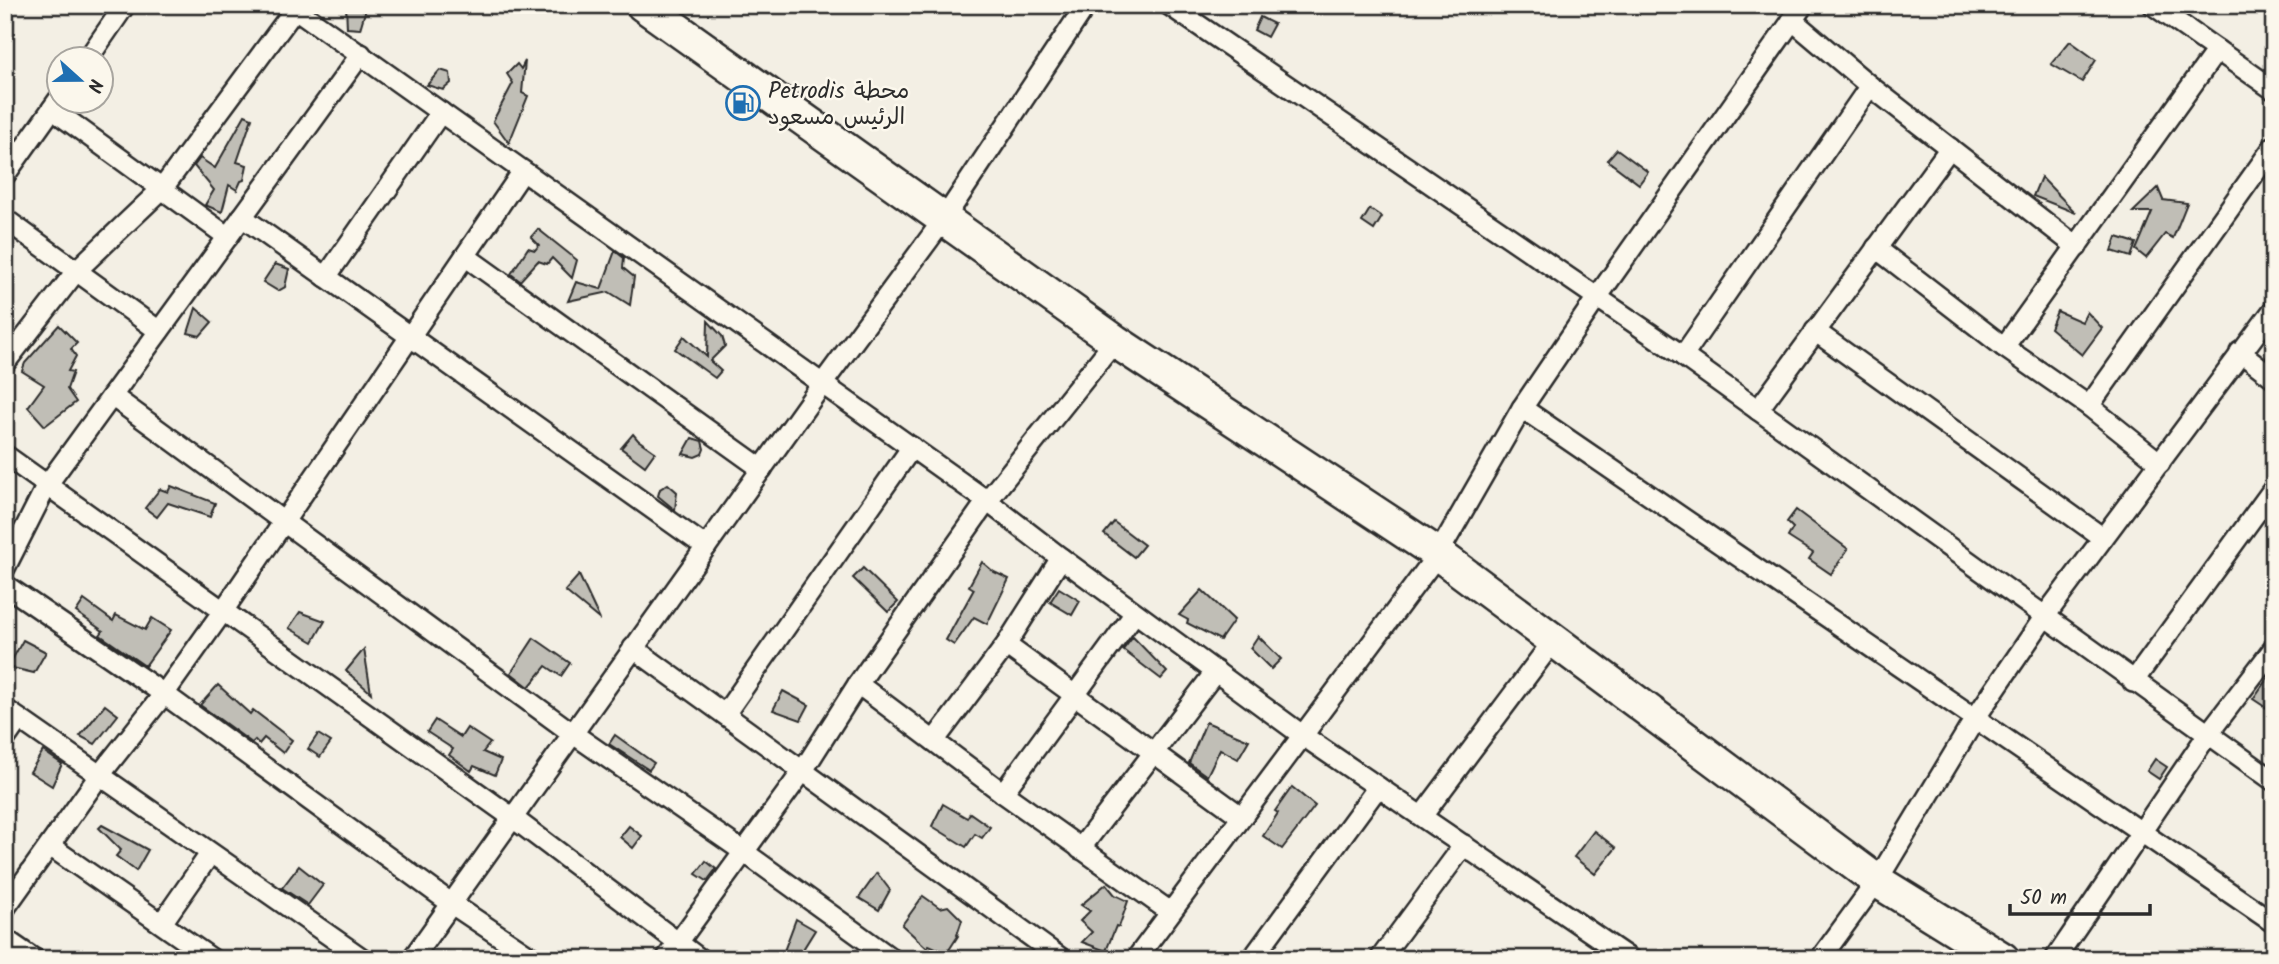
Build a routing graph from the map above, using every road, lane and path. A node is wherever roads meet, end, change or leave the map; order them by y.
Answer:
1 (125, 5) edge
2 (643, 5) edge
3 (1086, 5) edge
4 (1169, 5) edge
5 (2152, 5) edge
6 (292, 7) edge
7 (1798, 13) edge
8 (97, 46) edge
9 (2217, 50) junction
10 (361, 54) junction
11 (1870, 86) junction
12 (2274, 90) edge
13 (441, 112) junction
14 (47, 116) edge
15 (72, 116) edge
16 (2274, 146) edge
17 (1950, 149) junction
18 (523, 171) junction
19 (5, 175) edge
20 (162, 189) junction
21 (242, 217) junction
22 (5, 219) edge
23 (944, 219) junction
24 (228, 237) junction
25 (2077, 247) junction
26 (1876, 248) junction
27 (465, 256) junction
28 (76, 270) junction
29 (326, 276) junction
30 (1598, 296) junction
31 (2274, 309) edge
32 (159, 331) junction
33 (1815, 331) junction
34 (410, 335) junction
35 (1115, 341) junction
36 (2004, 347) junction
37 (2240, 352) junction
38 (1683, 356) junction
39 (5, 363) edge
40 (2274, 378) edge
41 (823, 383) junction
42 (112, 396) junction
43 (2089, 406) junction
44 (1522, 408) junction
45 (1758, 410) junction
46 (912, 447) junction
47 (5, 455) edge
48 (2160, 463) junction
49 (762, 469) junction
50 (47, 485) junction
51 (2274, 488) edge
52 (987, 501) junction
53 (284, 522) junction
54 (2104, 538) junction
55 (706, 547) junction
56 (1438, 554) junction
57 (1061, 558) junction
58 (5, 568) edge
59 (5, 585) edge
60 (223, 611) junction
61 (1135, 612) junction
62 (2045, 616) junction
63 (1555, 640) junction
64 (1006, 645) junction
65 (633, 648) junction
66 (2273, 651) edge
67 (1216, 671) junction
68 (2133, 682) junction
69 (858, 684) junction
70 (1074, 693) junction
71 (164, 694) junction
72 (12, 714) edge
73 (725, 714) junction
74 (1976, 718) junction
75 (572, 733) junction
76 (2208, 734) junction
77 (1302, 735) junction
78 (5, 739) edge
79 (934, 741) junction
80 (1154, 754) junction
81 (802, 772) junction
82 (99, 776) junction
83 (2274, 781) edge
84 (1378, 786) junction
85 (1003, 793) junction
86 (1422, 816) junction
87 (1242, 817) junction
88 (513, 818) junction
89 (2141, 832) junction
90 (1464, 845) junction
91 (50, 846) junction
92 (1080, 849) junction
93 (744, 852) junction
94 (209, 854) junction
95 (1877, 881) junction
96 (452, 904) junction
97 (5, 908) edge
98 (1169, 911) junction
99 (162, 923) junction
100 (2274, 923) edge
101 (5, 939) edge
102 (678, 943) junction
103 (34, 959) edge
104 (212, 959) edge
105 (363, 959) edge
106 (412, 959) edge
107 (534, 959) edge
108 (666, 959) edge
109 (700, 959) edge
110 (892, 959) edge
111 (1062, 959) edge
112 (1136, 959) edge
113 (1252, 959) edge
114 (1380, 959) edge
115 (1630, 959) edge
116 (1820, 959) edge
117 (2003, 959) edge
118 (2055, 959) edge

1 - 8 street
2 - 23 main road
3 - 23 street
4 - 30 street
5 - 9 street
6 - 10 street
6 - 20 street
7 - 11 street
7 - 30 street
9 - 12 street
9 - 25 street
10 - 13 street
10 - 21 street
11 - 17 street
11 - 38 street
13 - 18 street
13 - 29 street
14 - 19 street
15 - 20 street
16 - 43 street
17 - 25 street
17 - 26 street
18 - 27 street
18 - 41 street
20 - 24 street
20 - 28 street
21 - 24 street
21 - 29 street
22 - 28 street
23 - 35 main road
23 - 41 street
24 - 32 street
25 - 36 street
26 - 33 street
26 - 36 street
27 - 34 street
27 - 49 street
28 - 32 street
28 - 39 street
29 - 34 street
30 - 38 street
30 - 44 street
31 - 37 street
32 - 42 street
33 - 45 street
33 - 54 street
34 - 53 street
34 - 55 street
35 - 52 street
35 - 56 main road
36 - 43 street
37 - 40 street
37 - 48 street
38 - 45 street
41 - 46 street
41 - 49 street
42 - 50 street
42 - 53 street
43 - 48 street
44 - 56 street
44 - 74 street
45 - 62 street
46 - 52 street
46 - 73 street
47 - 50 street
48 - 54 street
49 - 55 street
50 - 58 street
50 - 60 street
51 - 68 street
52 - 57 street
52 - 69 street
53 - 60 street
53 - 75 street
54 - 62 street
55 - 65 street
56 - 63 main road
56 - 77 street
57 - 61 street
57 - 64 street
59 - 71 street
60 - 71 street
60 - 88 street
61 - 67 street
61 - 70 street
62 - 68 street
62 - 74 street
63 - 86 street
63 - 95 main road
64 - 70 street
64 - 79 street
65 - 73 street
65 - 75 street
66 - 76 street
67 - 77 street
67 - 80 street
68 - 76 street
69 - 79 street
69 - 81 street
70 - 80 street
70 - 85 street
71 - 82 street
71 - 96 street
72 - 78 street
72 - 82 street
73 - 81 street
74 - 89 street
74 - 95 street
75 - 88 street
75 - 93 street
76 - 83 street
76 - 89 street
77 - 84 street
77 - 87 street
79 - 85 street
80 - 87 street
80 - 92 street
81 - 93 street
81 - 111 street
82 - 91 street
82 - 94 street
84 - 86 street
84 - 113 street
85 - 92 street
86 - 90 street
87 - 98 street
88 - 96 street
88 - 102 street
89 - 100 street
89 - 118 street
90 - 114 street
90 - 115 street
91 - 97 street
91 - 99 street
92 - 98 street
93 - 102 street
93 - 110 street
94 - 99 street
94 - 105 street
95 - 116 street
95 - 117 main road
96 - 106 street
96 - 107 street
98 - 112 street
99 - 104 street
101 - 103 street
102 - 108 street
102 - 109 street

